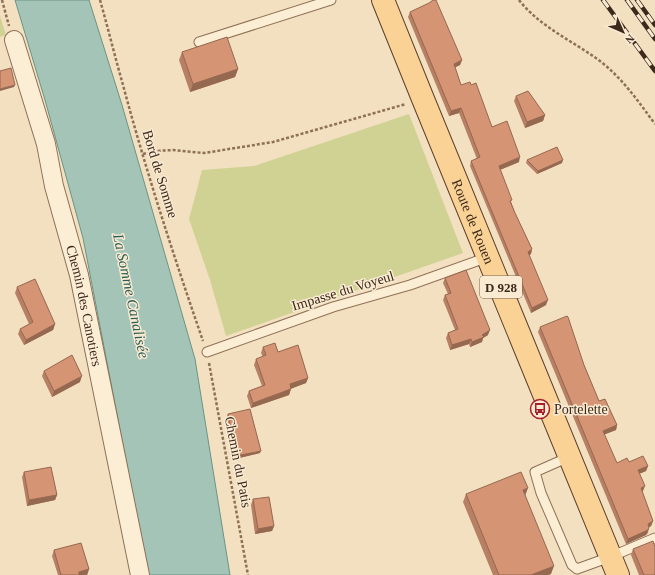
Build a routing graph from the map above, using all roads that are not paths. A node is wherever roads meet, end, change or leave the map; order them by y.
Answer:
1 (331, 0) edge
2 (384, 0) edge
3 (14, 40) road end
4 (199, 42) dead end
5 (488, 257) junction
6 (207, 352) road end
7 (569, 457) junction
8 (655, 538) edge
9 (614, 566) edge
10 (140, 575) edge

1 - 4 lane
2 - 5 main road, Route de Rouen / D 928
3 - 10 street, Chemin des Canotiers
5 - 6 lane, Impasse du Voyeul
5 - 7 main road, Route de Rouen / D 928
7 - 9 main road, Route de Rouen / D 928
7 - 9 lane
8 - 9 lane

